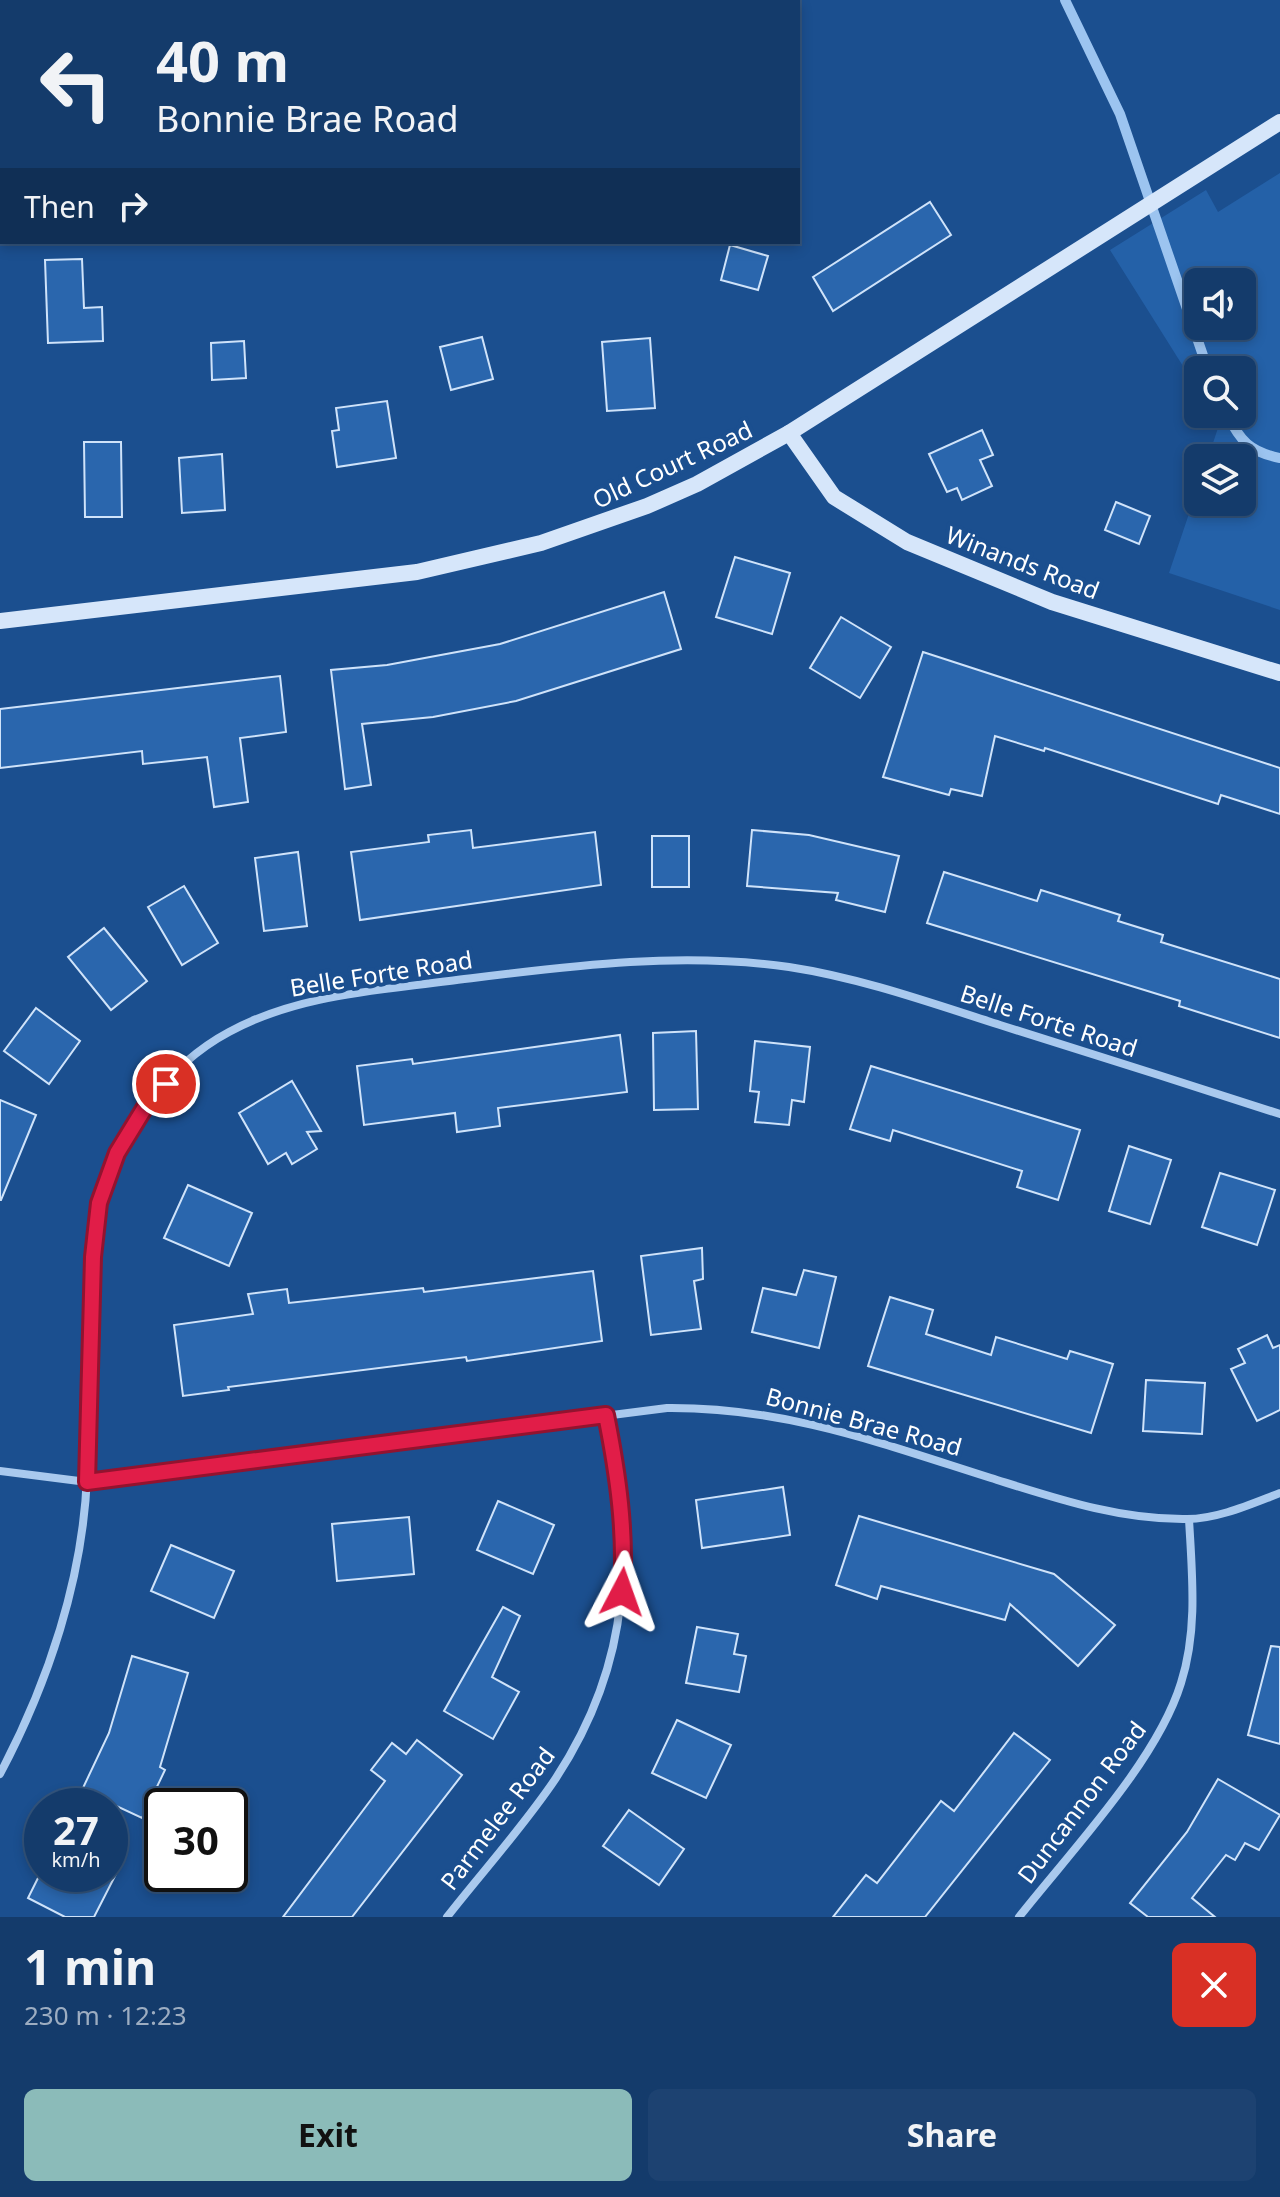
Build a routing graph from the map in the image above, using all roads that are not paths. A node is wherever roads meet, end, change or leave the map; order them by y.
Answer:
1 (1280, 122) edge
2 (789, 433) junction
3 (0, 621) edge
4 (1280, 673) edge
5 (1280, 1114) edge
6 (606, 1415) junction
7 (0, 1471) edge
8 (87, 1482) junction
9 (1280, 1493) edge
10 (1189, 1519) junction
11 (0, 1774) edge
12 (447, 1917) edge
13 (1019, 1917) edge

1 - 2 main road, Old Court Road
2 - 3 main road, Old Court Road
2 - 4 main road, Winands Road
5 - 8 street, Belle Forte Road
6 - 8 street, Bonnie Brae Road
6 - 10 street, Bonnie Brae Road
6 - 12 street, Parmelee Road
7 - 8 street, Bonnie Brae Road
8 - 11 street, Belle Forte Road
9 - 10 street, Bonnie Brae Road
10 - 13 street, Duncannon Road

